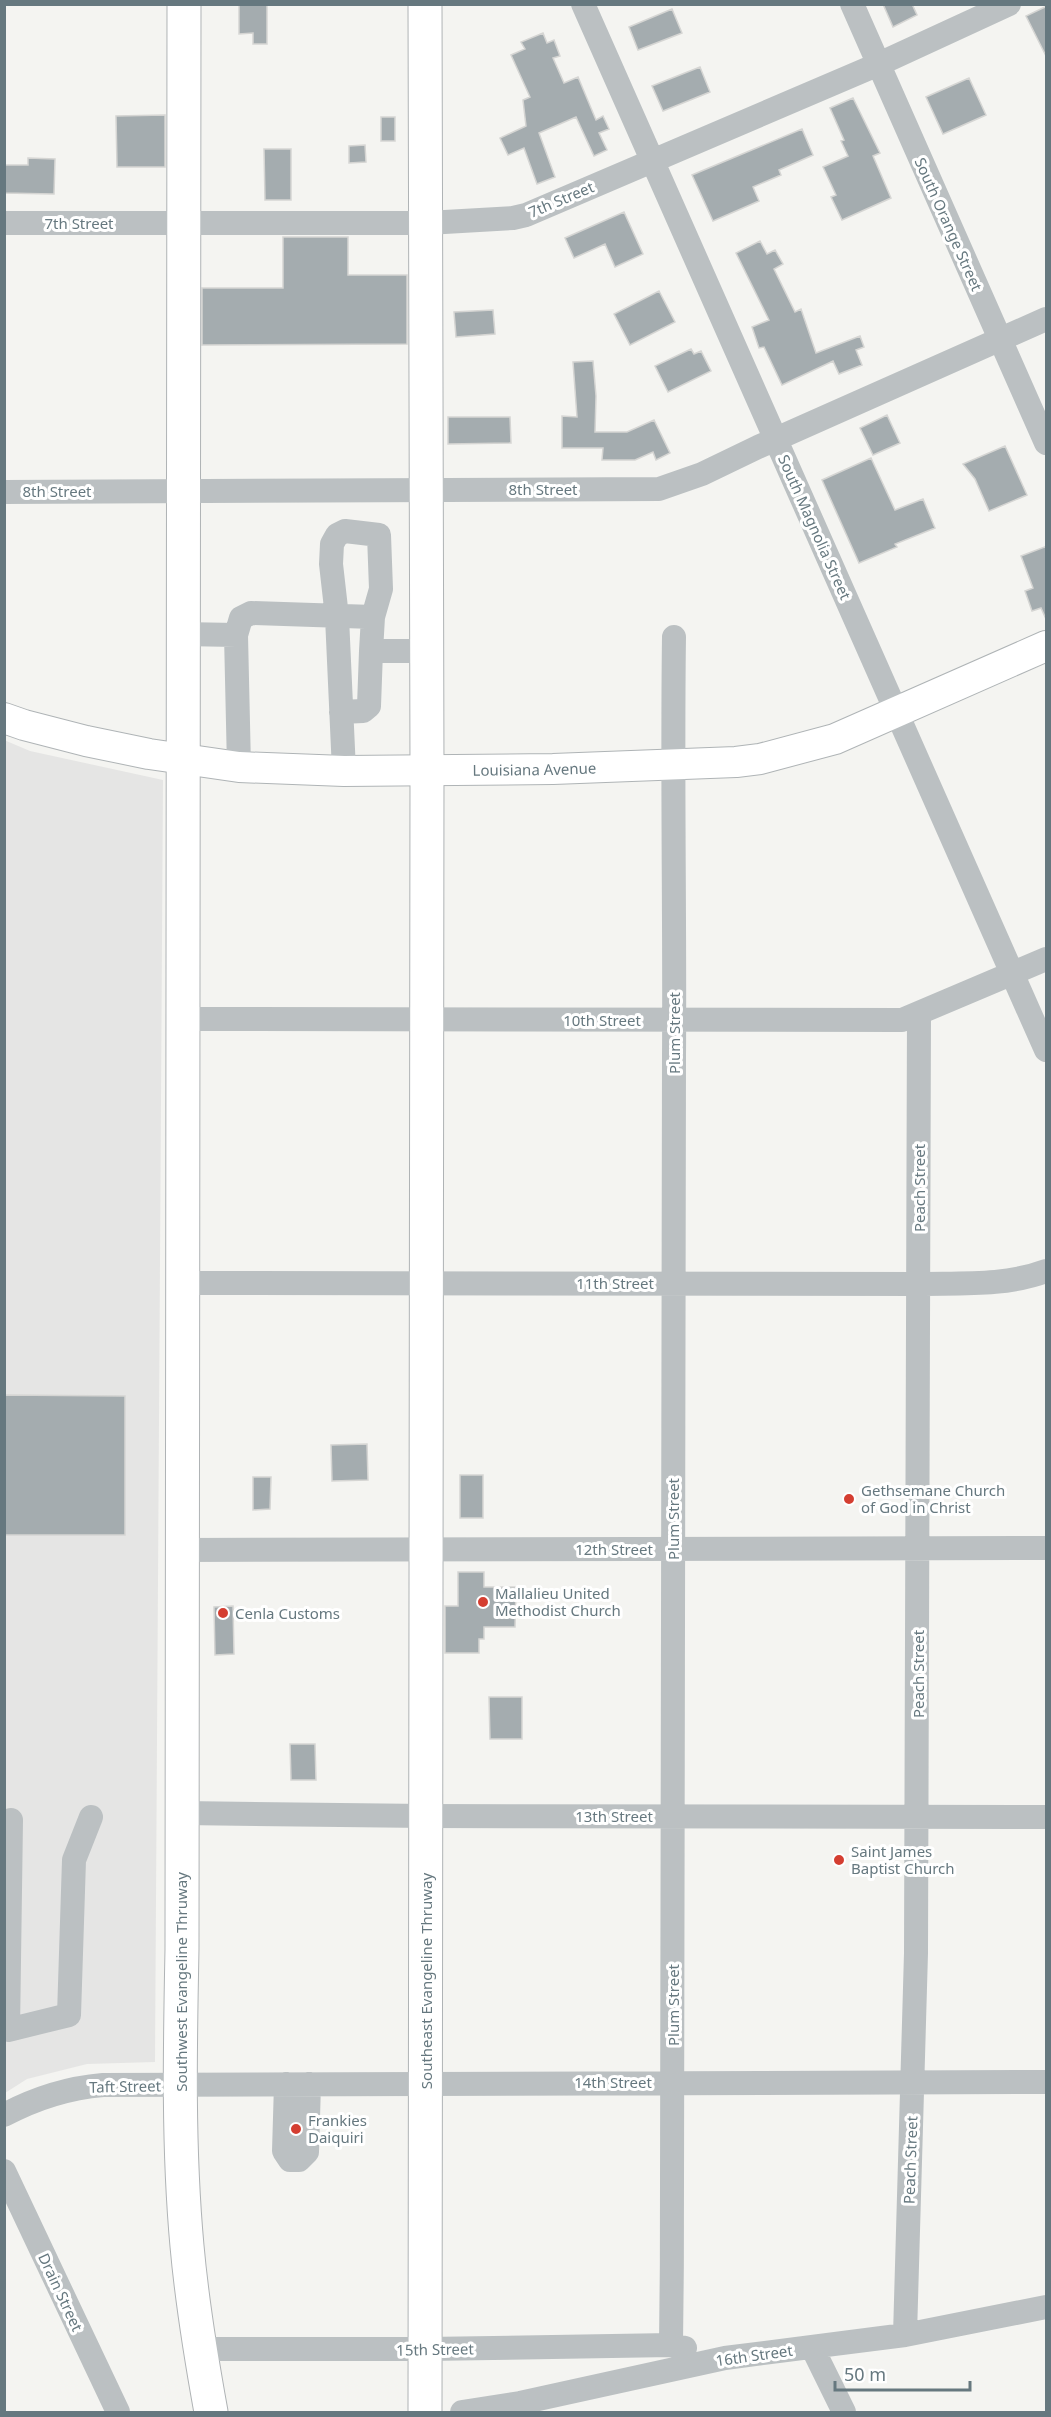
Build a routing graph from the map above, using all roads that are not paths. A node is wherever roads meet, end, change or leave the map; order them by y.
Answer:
1 (184, 4) edge
2 (425, 4) edge
3 (583, 4) edge
4 (852, 4) edge
5 (1010, 4) edge
6 (879, 64) junction
7 (653, 159) junction
8 (4, 223) edge
9 (427, 223) junction
10 (183, 224) junction
11 (1047, 319) edge
12 (1000, 340) junction
13 (775, 439) junction
14 (1047, 443) edge
15 (427, 490) junction
16 (182, 491) junction
17 (4, 492) edge
18 (373, 617) junction
19 (337, 618) junction
20 (182, 634) junction
21 (236, 635) junction
22 (674, 637) dead end
23 (1047, 646) edge
24 (371, 651) junction
25 (427, 651) junction
26 (341, 712) junction
27 (896, 712) junction
28 (4, 718) edge
29 (183, 759) junction
30 (672, 765) junction
31 (239, 767) junction
32 (427, 770) junction
33 (344, 771) junction
34 (1047, 959) edge
35 (1013, 974) junction
36 (919, 1013) junction
37 (675, 1019) junction
38 (182, 1020) junction
39 (427, 1021) junction
40 (1047, 1050) edge
41 (1047, 1271) edge
42 (181, 1283) junction
43 (674, 1283) junction
44 (427, 1284) junction
45 (920, 1284) junction
46 (918, 1548) junction
47 (1047, 1548) edge
48 (672, 1549) junction
49 (182, 1550) junction
50 (427, 1550) junction
51 (182, 1813) junction
52 (426, 1816) junction
53 (673, 1816) junction
54 (917, 1816) junction
55 (92, 1817) dead end
56 (1047, 1817) edge
57 (11, 1820) dead end
58 (674, 2082) junction
59 (912, 2082) junction
60 (1047, 2082) edge
61 (426, 2083) junction
62 (180, 2086) junction
63 (4, 2115) edge
64 (4, 2171) edge
65 (1047, 2307) edge
66 (905, 2334) junction
67 (671, 2345) junction
68 (812, 2347) junction
69 (200, 2349) junction
70 (426, 2349) junction
71 (726, 2358) junction
72 (522, 2408) edge
73 (118, 2412) edge
74 (211, 2412) edge
75 (425, 2412) edge
76 (462, 2412) edge
77 (844, 2412) edge

1 - 10 highway, Southwest Evangeline Thruway
2 - 9 highway, Southeast Evangeline Thruway
3 - 7 street, South Magnolia Street
4 - 6 street, South Orange Street
5 - 6 street, 7th Street
6 - 7 street, 7th Street
6 - 12 street, South Orange Street
7 - 9 street, 7th Street
7 - 13 street, South Magnolia Street
8 - 10 street, 7th Street
9 - 10 street, 7th Street
9 - 15 highway, Southeast Evangeline Thruway
10 - 16 highway, Southwest Evangeline Thruway
11 - 12 street, 8th Street
12 - 13 street, 8th Street
12 - 14 street, South Orange Street
13 - 15 street, 8th Street
13 - 27 street, South Magnolia Street
15 - 16 street, 8th Street
15 - 25 highway, Southeast Evangeline Thruway
16 - 17 street, 8th Street
16 - 20 highway, Southwest Evangeline Thruway
18 - 19 street
18 - 19 street
18 - 24 street
19 - 21 street
19 - 26 street
20 - 21 street
20 - 29 highway, Southwest Evangeline Thruway
21 - 31 street
22 - 30 street, Plum Street
23 - 27 main road, Louisiana Avenue
24 - 25 street
24 - 26 street
25 - 32 highway, Southeast Evangeline Thruway
26 - 33 street
27 - 30 main road, Louisiana Avenue
27 - 35 street, South Magnolia Street
28 - 29 main road, Louisiana Avenue
29 - 31 main road, Louisiana Avenue
29 - 38 highway, Southwest Evangeline Thruway
30 - 32 main road, Louisiana Avenue
30 - 37 street, Plum Street
31 - 33 main road, Louisiana Avenue
32 - 33 main road, Louisiana Avenue
32 - 39 highway, Southeast Evangeline Thruway
34 - 35 street, 10th Street
35 - 36 street, 10th Street
35 - 40 street, South Magnolia Street
36 - 37 street, 10th Street
36 - 45 street, Peach Street
37 - 39 street, 10th Street
37 - 43 street, Plum Street
38 - 39 street, 10th Street
38 - 42 highway, Southwest Evangeline Thruway
39 - 44 highway, Southeast Evangeline Thruway
41 - 45 street, 11th Street
42 - 44 street, 11th Street
42 - 49 highway, Southwest Evangeline Thruway
43 - 44 street, 11th Street
43 - 45 street, 11th Street
43 - 48 street, Plum Street
44 - 50 highway, Southeast Evangeline Thruway
45 - 46 street, Peach Street
46 - 47 street, 12th Street
46 - 48 street, 12th Street
46 - 54 street, Peach Street
48 - 50 street, 12th Street
48 - 53 street, Plum Street
49 - 50 street, 12th Street
49 - 51 highway, Southwest Evangeline Thruway
50 - 52 highway, Southeast Evangeline Thruway
51 - 52 street, 13th Street
51 - 62 highway, Southwest Evangeline Thruway
52 - 53 street, 13th Street
52 - 61 highway, Southeast Evangeline Thruway
53 - 54 street, 13th Street
53 - 58 street, Plum Street
54 - 56 street, 13th Street
54 - 59 street, Peach Street
55 - 57 street
58 - 59 street, 14th Street
58 - 61 street, 14th Street
58 - 67 street, Plum Street
59 - 60 street, 14th Street
59 - 66 street, Peach Street
61 - 62 street, 14th Street
61 - 70 highway, Southeast Evangeline Thruway
62 - 63 street, Taft Street
62 - 69 highway, Southwest Evangeline Thruway
64 - 73 street, Drain Street
65 - 66 street, 16th Street
66 - 68 street, 16th Street
67 - 70 street, 15th Street
67 - 71 street
68 - 71 street, 16th Street
68 - 77 street
69 - 70 street, 15th Street
69 - 74 highway, Southwest Evangeline Thruway
70 - 75 highway, Southeast Evangeline Thruway
71 - 72 street, 16th Street
72 - 76 street, 16th Street

